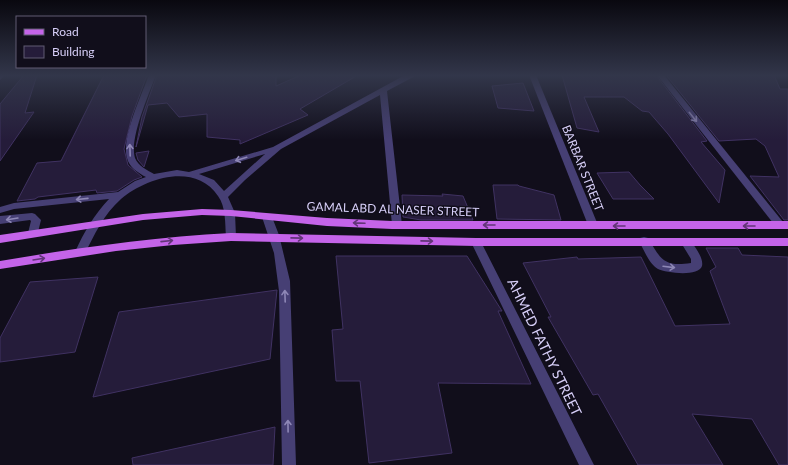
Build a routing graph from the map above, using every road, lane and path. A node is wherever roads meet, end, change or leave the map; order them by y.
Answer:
1 (146, 97) edge
2 (371, 97) edge
3 (384, 97) edge
4 (541, 97) edge
5 (678, 97) edge
6 (278, 147) junction
7 (189, 174) junction
8 (154, 178) junction
9 (120, 195) junction
10 (224, 196) junction
11 (0, 210) edge
12 (231, 213) junction
13 (267, 217) junction
14 (0, 220) edge
15 (94, 224) junction
16 (397, 225) junction
17 (784, 225) edge
18 (594, 226) junction
19 (33, 233) junction
20 (232, 237) junction
21 (276, 237) junction
22 (0, 238) edge
23 (644, 241) junction
24 (685, 241) junction
25 (476, 242) junction
26 (788, 242) edge
27 (80, 252) junction
28 (0, 265) edge
29 (288, 465) edge
30 (587, 465) edge

8 -> 1 street
2 - 6 street
3 - 16 street
4 - 18 street, BARBAR STREET
5 -> 17 street
6 -> 7 street
6 - 10 street
7 - 8 street
7 - 10 street
8 - 9 street
9 -> 11 street
9 - 15 street
10 - 12 street
12 - 13 main road, GAMAL ABD AL NASER STREET
12 - 15 main road, GAMAL ABD AL NASER STREET
12 - 20 street
16 -> 13 main road, GAMAL ABD AL NASER STREET
13 - 21 street
19 -> 14 street
15 - 19 main road, GAMAL ABD AL NASER STREET
15 - 27 street
18 -> 16 main road, GAMAL ABD AL NASER STREET
17 -> 18 main road, GAMAL ABD AL NASER STREET
19 - 22 main road, GAMAL ABD AL NASER STREET
20 - 21 main road
27 -> 20 main road
21 -> 25 main road
29 -> 21 street
23 - 24 main road
23 -> 24 street
23 - 25 main road
24 - 26 main road
25 - 30 street, AHMED FATHY STREET
28 -> 27 main road

